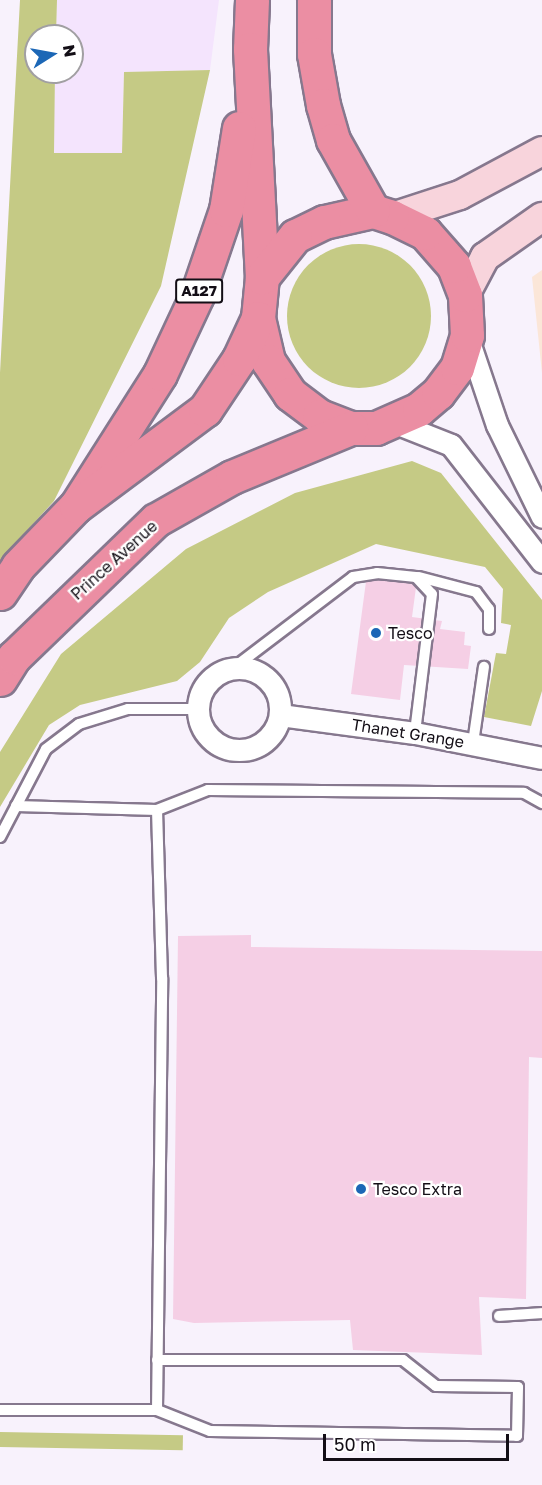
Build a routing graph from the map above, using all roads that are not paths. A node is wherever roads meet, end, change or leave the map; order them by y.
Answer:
1 (252, 0) edge
2 (314, 0) edge
3 (250, 49) junction
4 (542, 151) edge
5 (382, 214) junction
6 (542, 217) edge
7 (262, 277) junction
8 (465, 295) junction
9 (258, 318) junction
10 (467, 335) junction
11 (393, 422) junction
12 (351, 428) junction
13 (76, 506) junction
14 (542, 517) edge
15 (542, 562) edge
16 (416, 577) junction
17 (0, 593) edge
18 (489, 629) dead end
19 (484, 668) dead end
20 (232, 669) junction
21 (0, 679) edge
22 (198, 709) junction
23 (280, 715) junction
24 (415, 733) junction
25 (473, 743) junction
26 (539, 755) edge
27 (542, 803) edge
28 (16, 806) junction
29 (158, 810) junction
30 (0, 837) edge
31 (542, 1313) edge
32 (499, 1316) dead end
33 (157, 1360) junction
34 (0, 1410) edge
35 (157, 1410) junction

1 - 3 highway, A127
2 - 5 highway
3 - 7 highway, A127
3 - 13 highway, A127
4 - 5 main road
5 - 7 highway
5 - 8 highway
6 - 8 main road
7 - 9 highway
8 - 10 highway
9 - 12 highway
9 - 13 highway, A127
10 - 11 highway
10 - 14 street
11 - 12 highway
11 - 15 street
12 - 21 highway, Prince Avenue
13 - 17 highway, A127
16 - 18 lane
16 - 20 lane
16 - 24 lane
19 - 25 lane
20 - 22 street
20 - 23 street
22 - 23 street
22 - 28 lane
23 - 24 street, Thanet Grange
24 - 25 street, Thanet Grange
25 - 26 street, Thanet Grange
27 - 29 lane
28 - 29 lane
28 - 30 lane
29 - 33 lane
31 - 32 lane
33 - 35 lane
33 - 35 lane
34 - 35 lane

